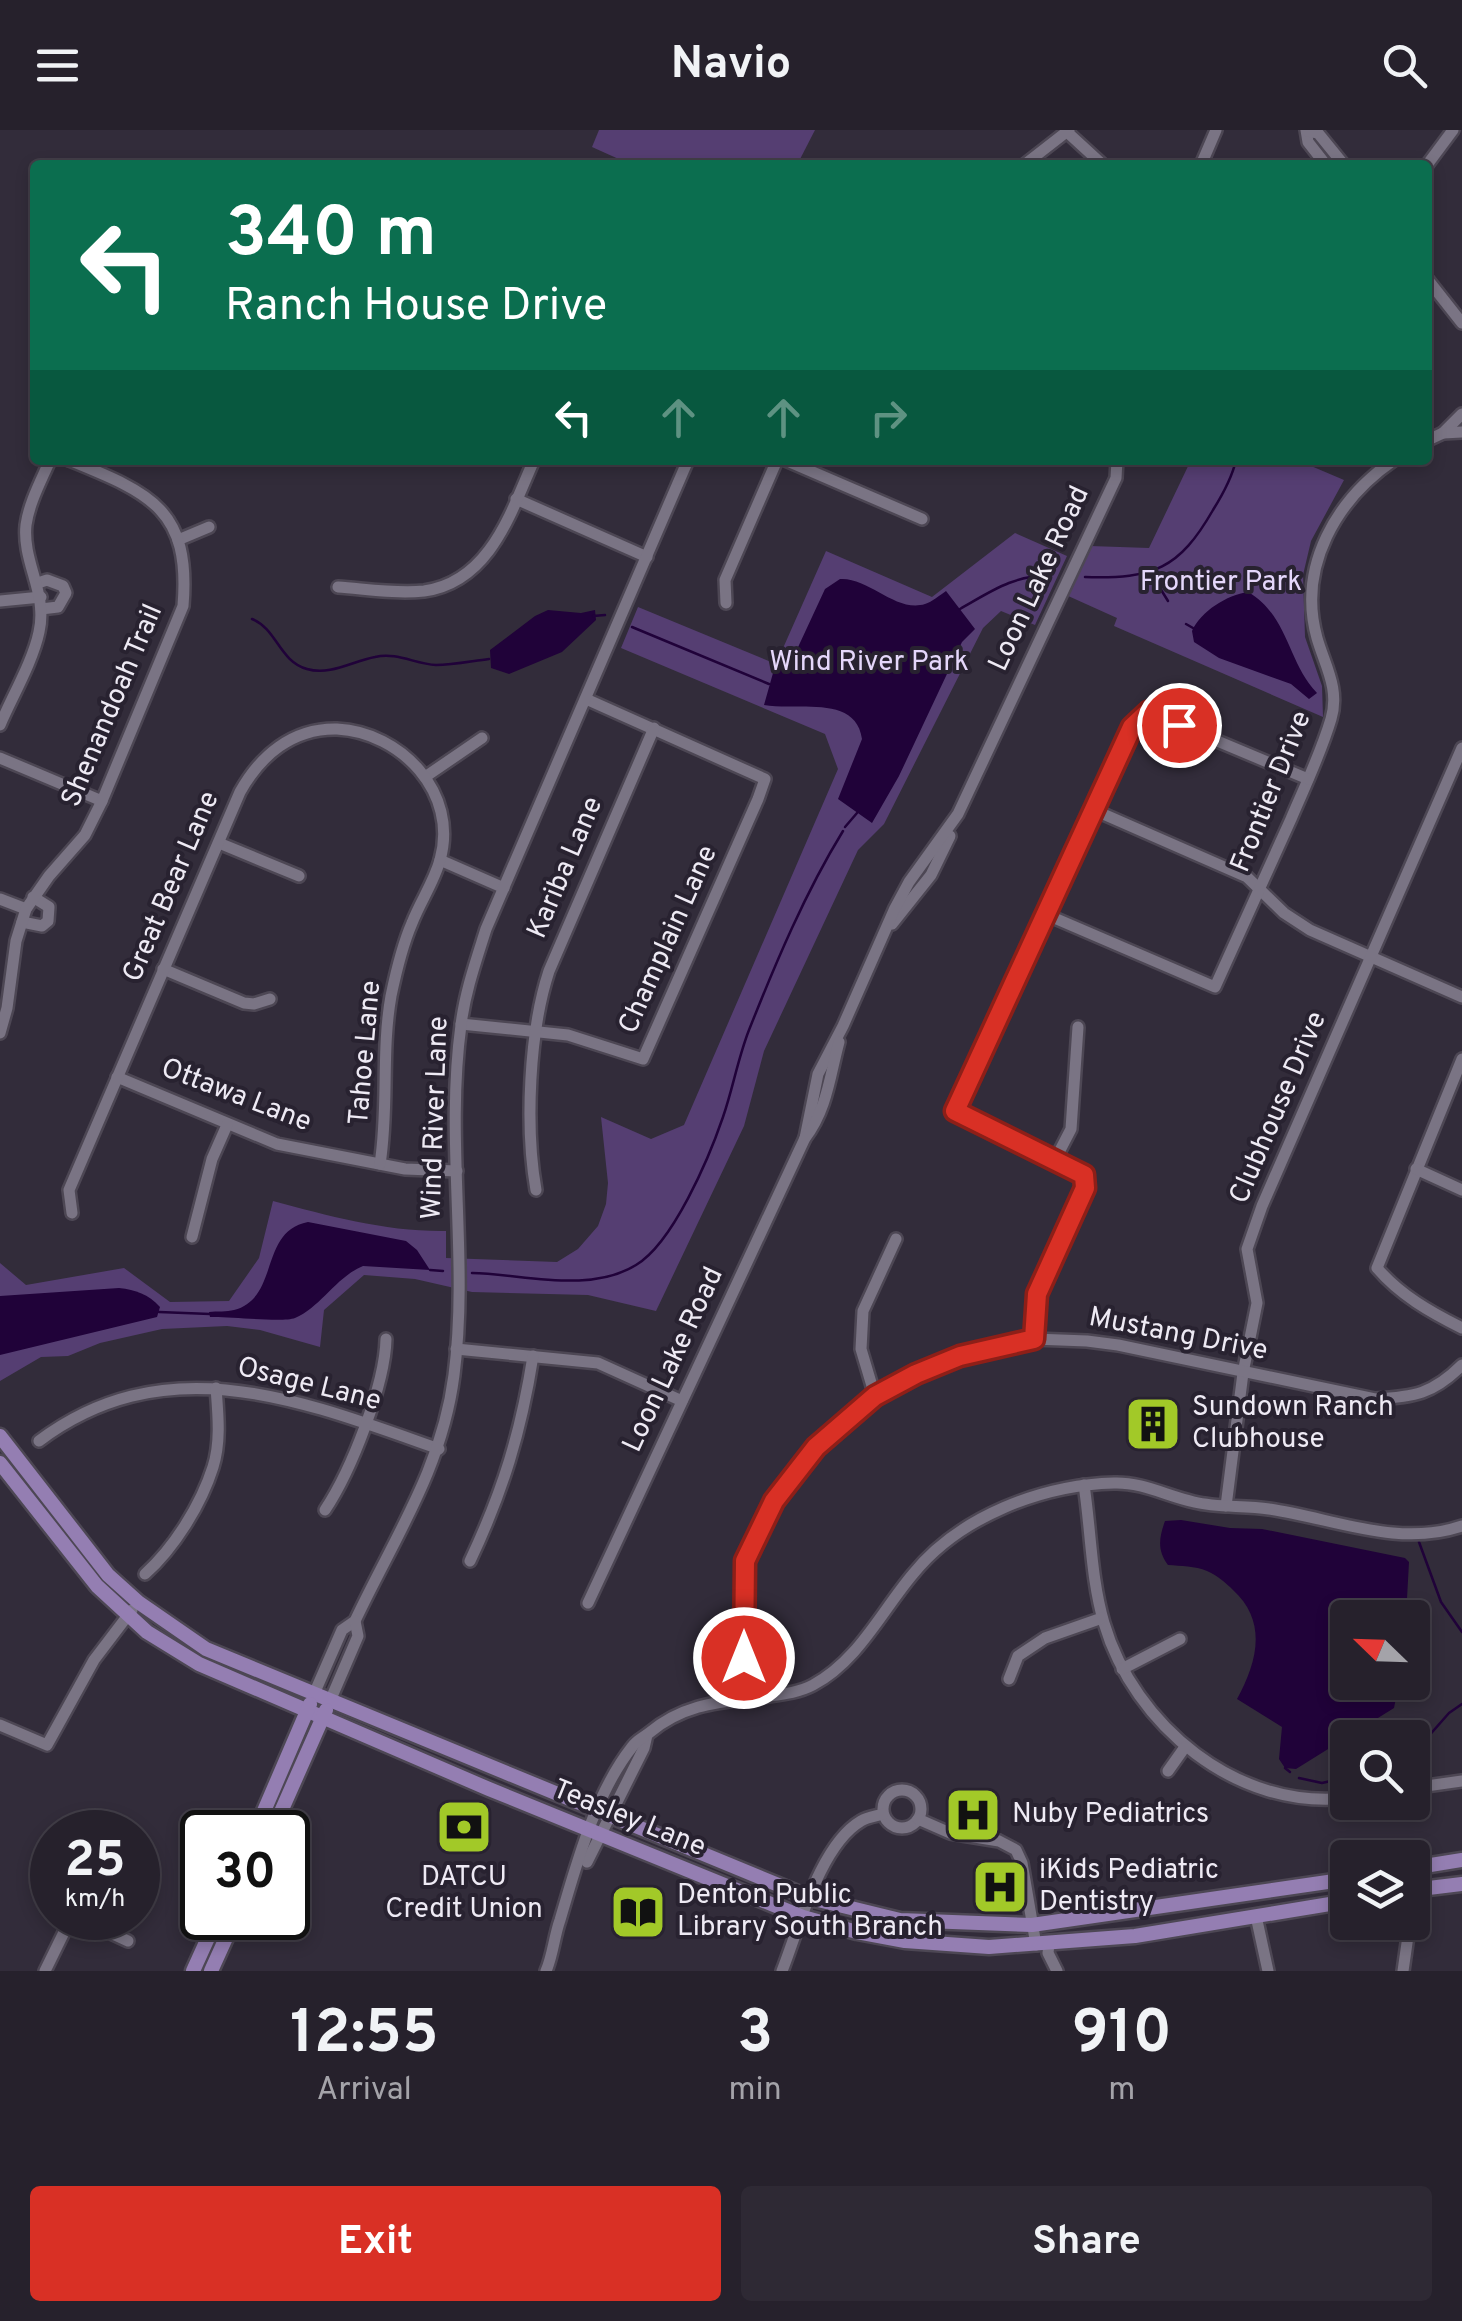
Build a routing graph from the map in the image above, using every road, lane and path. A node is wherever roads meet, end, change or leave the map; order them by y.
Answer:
1 (1216, 130) edge
2 (1307, 130) edge
3 (1453, 130) edge
4 (1068, 131) edge
5 (1030, 160) edge
6 (1098, 160) edge
7 (1203, 160) edge
8 (1322, 160) edge
9 (1340, 160) edge
10 (1431, 160) edge
11 (1432, 285) edge
12 (1462, 323) edge
13 (1462, 414) edge
14 (1462, 432) edge
15 (1442, 433) junction
16 (1432, 438) edge
17 (48, 465) edge
18 (80, 465) edge
19 (532, 465) edge
20 (686, 465) edge
21 (775, 465) edge
22 (797, 465) edge
23 (1117, 465) edge
24 (1388, 465) edge
25 (516, 499) junction
26 (922, 519) dead end
27 (209, 526) dead end
28 (178, 540) junction
29 (646, 557) junction
30 (38, 582) junction
31 (338, 588) dead end
32 (0, 601) edge
33 (41, 603) junction
34 (726, 603) dead end
35 (586, 699) junction
36 (0, 725) edge
37 (654, 728) junction
38 (482, 738) dead end
39 (1462, 748) edge
40 (0, 758) edge
41 (426, 777) junction
42 (1308, 779) junction
43 (102, 801) junction
44 (1094, 810) junction
45 (218, 842) junction
46 (440, 860) junction
47 (300, 876) dead end
48 (504, 888) junction
49 (1260, 890) junction
50 (33, 897) junction
51 (0, 899) edge
52 (26, 909) junction
53 (1046, 914) junction
54 (22, 922) junction
55 (1371, 958) junction
56 (164, 970) junction
57 (1462, 997) edge
58 (270, 999) dead end
59 (461, 1024) junction
60 (1078, 1027) dead end
61 (534, 1032) junction
62 (0, 1033) edge
63 (1462, 1060) edge
64 (117, 1077) junction
65 (227, 1125) junction
66 (1055, 1160) junction
67 (380, 1164) junction
68 (1416, 1170) junction
69 (456, 1171) junction
70 (536, 1190) dead end
71 (1462, 1190) edge
72 (72, 1212) dead end
73 (192, 1237) dead end
74 (896, 1240) dead end
75 (1462, 1328) edge
76 (1034, 1339) junction
77 (386, 1340) dead end
78 (456, 1348) junction
79 (533, 1356) junction
80 (1462, 1366) edge
81 (1243, 1372) junction
82 (216, 1388) junction
83 (875, 1396) junction
84 (682, 1401) junction
85 (364, 1424) junction
86 (0, 1436) edge
87 (39, 1441) dead end
88 (438, 1449) junction
89 (5, 1465) edge
90 (1084, 1486) junction
91 (1226, 1506) junction
92 (326, 1510) dead end
93 (1462, 1526) edge
94 (470, 1561) dead end
95 (145, 1574) dead end
96 (588, 1603) dead end
97 (133, 1608) junction
98 (1102, 1618) junction
99 (355, 1621) junction
100 (1180, 1639) dead end
101 (1122, 1669) junction
102 (1009, 1680) dead end
103 (314, 1694) junction
104 (744, 1699) junction
105 (330, 1700) junction
106 (308, 1709) junction
107 (323, 1716) junction
108 (0, 1725) edge
109 (1186, 1748) junction
110 (1168, 1771) dead end
111 (1462, 1781) edge
112 (1430, 1785) edge
113 (1330, 1797) edge
114 (264, 1810) edge
115 (282, 1810) edge
116 (603, 1814) junction
117 (883, 1814) junction
118 (918, 1819) junction
119 (595, 1832) junction
120 (1462, 1860) edge
121 (1430, 1865) edge
122 (1330, 1882) edge
123 (1462, 1884) edge
124 (1430, 1888) edge
125 (810, 1898) junction
126 (1330, 1904) edge
127 (803, 1916) junction
128 (1256, 1916) junction
129 (1032, 1925) junction
130 (62, 1940) edge
131 (207, 1940) edge
132 (225, 1940) edge
133 (1408, 1940) edge
134 (1043, 1944) junction
135 (45, 1971) edge
136 (193, 1971) edge
137 (211, 1971) edge
138 (546, 1971) edge
139 (782, 1971) edge
140 (1057, 1971) edge
141 (1268, 1971) edge
142 (1404, 1971) edge

1 - 7 street
2 - 8 street
2 - 9 street
3 - 10 street
4 - 5 street
4 - 6 street
11 - 12 street
13 - 15 street
14 - 15 street
15 - 16 street
17 - 30 street
18 - 28 street, Shenandoah Trail
19 - 25 street
20 - 29 street, Wind River Lane
21 - 34 street
22 - 26 street
23 - 84 street, Loon Lake Road
24 - 42 street, Frontier Drive
25 - 29 street
25 - 31 street
27 - 28 street
28 - 43 street, Shenandoah Trail
29 - 35 street, Wind River Lane
30 - 33 street
30 - 33 street
32 - 33 street
33 - 36 street
35 - 37 street
35 - 48 street, Wind River Lane
37 - 61 street, Kariba Lane
37 - 61 street, Champlain Lane
38 - 41 street
39 - 55 street, Clubhouse Drive
40 - 43 street
41 - 45 street, Great Bear Lane
41 - 46 street, Tahoe Lane
42 - 44 street
42 - 49 street, Frontier Drive
43 - 50 street, Shenandoah Trail
44 - 49 street
44 - 53 street
45 - 47 street
45 - 56 street, Great Bear Lane
46 - 48 street
46 - 67 street, Tahoe Lane
48 - 59 street, Wind River Lane
49 - 53 street, Frontier Drive
49 - 55 street
50 - 52 street, Shenandoah Trail
50 - 54 street
51 - 52 street
52 - 54 street, Shenandoah Trail
53 - 66 street
54 - 62 street, Shenandoah Trail
55 - 57 street
55 - 81 street, Clubhouse Drive
56 - 58 street
56 - 64 street, Great Bear Lane
59 - 61 street, Champlain Lane
59 - 69 street, Wind River Lane
60 - 66 street
61 - 70 street, Kariba Lane
63 - 68 street
64 - 65 street, Ottawa Lane
64 - 72 street, Great Bear Lane
65 - 67 street, Ottawa Lane
65 - 73 street
66 - 76 street
67 - 69 street, Ottawa Lane
68 - 71 street
68 - 75 street
69 - 78 street, Wind River Lane
74 - 83 street
76 - 81 street, Mustang Drive
76 - 83 street, Mustang Drive
77 - 85 street
78 - 79 street
78 - 88 street, Wind River Lane
79 - 84 street
79 - 94 street
80 - 81 street, Mustang Drive
81 - 91 street, Clubhouse Drive
82 - 85 street, Osage Lane
82 - 87 street, Osage Lane
82 - 95 street
83 - 104 street, Mustang Drive
84 - 96 street, Loon Lake Road
85 - 88 street, Osage Lane
85 - 92 street
86 - 89 main road
88 - 99 street, Wind River Lane
89 - 97 main road
90 - 91 street
90 - 98 street
90 - 104 street
91 - 93 street
97 - 103 main road, Teasley Lane
97 - 106 main road, Teasley Lane
97 - 108 street
98 - 101 street
98 - 102 street
99 - 103 street, Wind River Lane
99 - 105 street, Wind River Lane
100 - 101 street
101 - 109 street
103 - 105 main road, Teasley Lane
103 - 106 main road
104 - 116 street
105 - 107 main road
105 - 116 main road, Teasley Lane
106 - 107 main road, Teasley Lane
106 - 114 main road
107 - 115 main road
107 - 119 main road, Teasley Lane
109 - 110 street
109 - 113 street
111 - 112 street
116 - 119 street
116 - 125 main road, Teasley Lane
117 - 118 street
117 - 118 street
117 - 125 street
118 - 129 street
119 - 127 main road, Teasley Lane
119 - 138 street
120 - 121 main road
122 - 129 main road, Teasley Lane
123 - 124 main road
125 - 127 street
125 - 129 main road, Teasley Lane
126 - 128 main road, Teasley Lane
127 - 134 main road, Teasley Lane
127 - 139 street
128 - 134 main road, Teasley Lane
128 - 141 street
129 - 134 street
130 - 135 street
131 - 136 main road
132 - 137 main road
133 - 142 street
134 - 140 street

